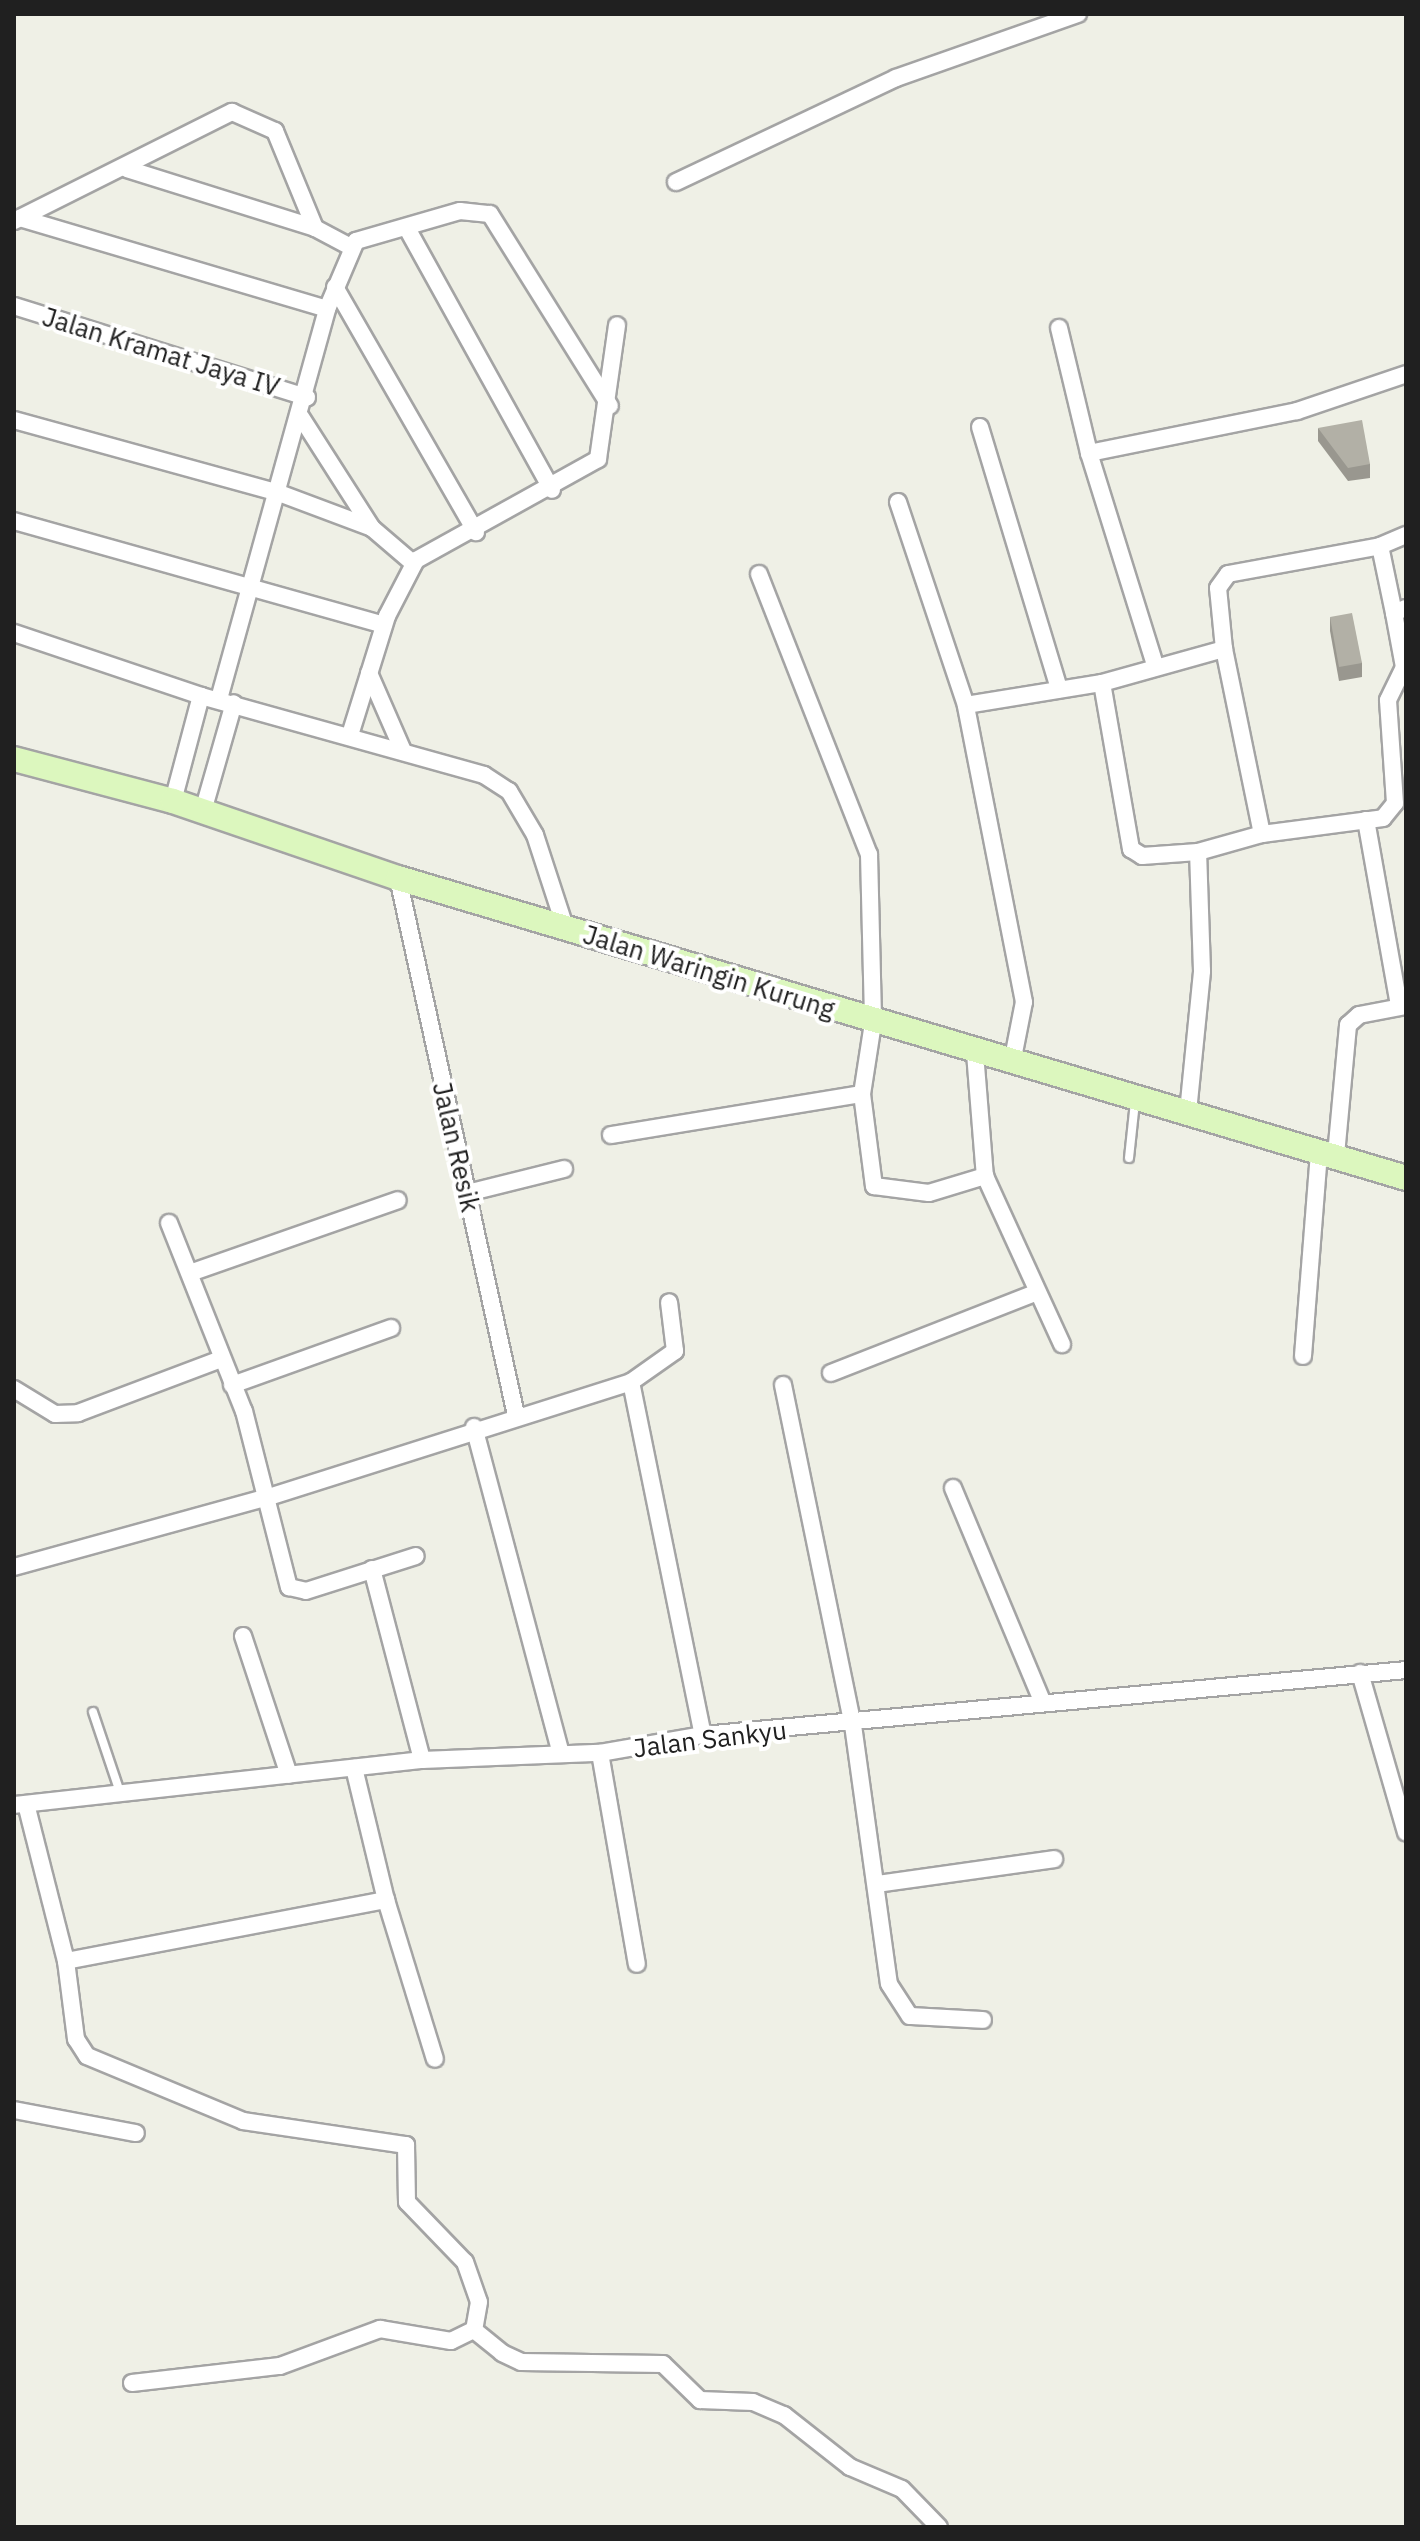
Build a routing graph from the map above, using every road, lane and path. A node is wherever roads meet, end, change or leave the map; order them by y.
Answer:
1 (1078, 14) edge
2 (127, 169) junction
3 (676, 182) dead end
4 (17, 220) edge
5 (315, 228) junction
6 (408, 230) junction
7 (350, 247) junction
8 (335, 287) junction
9 (14, 306) edge
10 (327, 309) junction
11 (617, 325) dead end
12 (1059, 328) dead end
13 (1406, 374) edge
14 (307, 397) junction
15 (610, 406) junction
16 (301, 417) junction
17 (14, 420) edge
18 (980, 427) dead end
19 (1089, 453) junction
20 (552, 490) junction
21 (279, 493) junction
22 (898, 502) dead end
23 (14, 521) edge
24 (372, 528) junction
25 (476, 532) junction
26 (1406, 535) edge
27 (1380, 546) junction
28 (414, 564) junction
29 (759, 574) dead end
30 (251, 585) junction
31 (1400, 610) edge
32 (384, 625) junction
33 (14, 633) edge
34 (1224, 649) junction
35 (1155, 665) junction
36 (369, 673) junction
37 (1102, 683) junction
38 (1059, 689) junction
39 (201, 696) junction
40 (226, 701) junction
41 (966, 705) junction
42 (350, 735) junction
43 (403, 751) junction
44 (14, 759) edge
45 (173, 801) junction
46 (203, 811) junction
47 (1366, 820) junction
48 (1262, 834) junction
49 (1198, 852) junction
50 (398, 878) junction
51 (565, 927) junction
52 (1402, 1006) edge
53 (873, 1023) junction
54 (975, 1053) junction
55 (1012, 1063) junction
56 (862, 1094) junction
57 (1136, 1102) junction
58 (1188, 1112) junction
59 (611, 1135) dead end
60 (1328, 1154) junction
61 (1129, 1158) dead end
62 (564, 1169) dead end
63 (985, 1176) junction
64 (1406, 1178) edge
65 (467, 1193) junction
66 (398, 1200) dead end
67 (169, 1223) dead end
68 (190, 1273) junction
69 (1035, 1293) junction
70 (669, 1302) dead end
71 (391, 1328) dead end
72 (1062, 1344) dead end
73 (1303, 1356) dead end
74 (221, 1359) junction
75 (831, 1373) dead end
76 (631, 1382) junction
77 (232, 1385) junction
78 (783, 1385) dead end
79 (14, 1389) edge
80 (516, 1415) junction
81 (474, 1427) junction
82 (953, 1488) dead end
83 (269, 1497) junction
84 (416, 1556) dead end
85 (14, 1567) edge
86 (372, 1569) junction
87 (243, 1636) dead end
88 (1406, 1670) edge
89 (1360, 1673) junction
90 (1042, 1701) junction
91 (93, 1712) dead end
92 (853, 1725) junction
93 (703, 1735) junction
94 (600, 1753) junction
95 (561, 1754) junction
96 (422, 1760) junction
97 (354, 1768) junction
98 (289, 1775) junction
99 (121, 1795) junction
100 (20, 1805) edge
101 (1406, 1832) edge
102 (1054, 1859) dead end
103 (877, 1884) junction
104 (386, 1900) junction
105 (66, 1961) junction
106 (637, 1964) dead end
107 (983, 2020) dead end
108 (435, 2059) dead end
109 (14, 2110) edge
110 (136, 2133) dead end
111 (474, 2330) junction
112 (132, 2383) dead end
113 (939, 2527) edge

1 - 3 street
2 - 4 street
2 - 5 street
2 - 5 street
4 - 10 street
5 - 7 street
6 - 7 street
6 - 15 street
6 - 20 street
7 - 8 street
8 - 10 street
8 - 25 street
9 - 14 street, Jalan Kramat Jaya IV
10 - 14 street
11 - 15 street
12 - 19 street
13 - 19 street
14 - 16 street
15 - 20 street
16 - 21 street
16 - 24 street
17 - 21 street
18 - 38 street
19 - 35 street
20 - 25 street
21 - 24 street
21 - 30 street
22 - 41 street
23 - 30 street
24 - 28 street
25 - 28 street
26 - 27 street
27 - 31 street
27 - 34 street
28 - 32 street
29 - 53 street
30 - 32 street
30 - 40 street
31 - 47 street
32 - 36 street
33 - 39 street
34 - 35 street
34 - 48 street
35 - 37 street
36 - 42 street
36 - 43 street
37 - 38 street
37 - 49 street
38 - 41 street
39 - 40 street
39 - 45 street
40 - 42 street
40 - 46 street
41 - 55 street
42 - 43 street
43 - 51 street
44 - 45 street, Jalan Waringin Kurung
45 - 46 street, Jalan Waringin Kurung
46 - 50 street, Jalan Waringin Kurung
47 - 48 street
47 - 52 street
48 - 49 street
49 - 58 street
50 - 51 street, Jalan Waringin Kurung
50 - 65 street, Jalan Resik
51 - 53 street, Jalan Waringin Kurung
52 - 60 street
53 - 54 street, Jalan Waringin Kurung
53 - 56 street
54 - 55 street, Jalan Waringin Kurung
54 - 63 street
55 - 57 street, Jalan Waringin Kurung
56 - 59 street
56 - 63 street
57 - 58 street, Jalan Waringin Kurung
57 - 61 lane
58 - 60 street, Jalan Waringin Kurung
60 - 64 street, Jalan Waringin Kurung
60 - 73 street
62 - 65 street
63 - 69 street
65 - 80 street, Jalan Resik
66 - 68 street
67 - 68 street
68 - 74 street
69 - 72 street
69 - 75 street
70 - 76 street
71 - 77 street
74 - 77 street
74 - 79 street
76 - 80 street
76 - 93 street
77 - 83 street
78 - 92 street
80 - 81 street
81 - 83 street
81 - 95 street
82 - 90 street
83 - 85 street
83 - 86 street
84 - 86 street
86 - 96 street
87 - 98 street
88 - 89 street, Jalan Sankyu
89 - 90 street, Jalan Sankyu
89 - 101 street
90 - 92 street, Jalan Sankyu
91 - 99 lane
92 - 93 street, Jalan Sankyu
92 - 103 street
93 - 94 street, Jalan Sankyu
94 - 95 street, Jalan Sankyu
94 - 106 street
95 - 96 street, Jalan Sankyu
96 - 97 street, Jalan Sankyu
97 - 98 street, Jalan Sankyu
97 - 104 street
98 - 99 street, Jalan Sankyu
99 - 100 street, Jalan Sankyu
100 - 105 street
102 - 103 street
103 - 107 street
104 - 105 street
104 - 108 street
105 - 111 street
109 - 110 street
111 - 112 street
111 - 113 street

